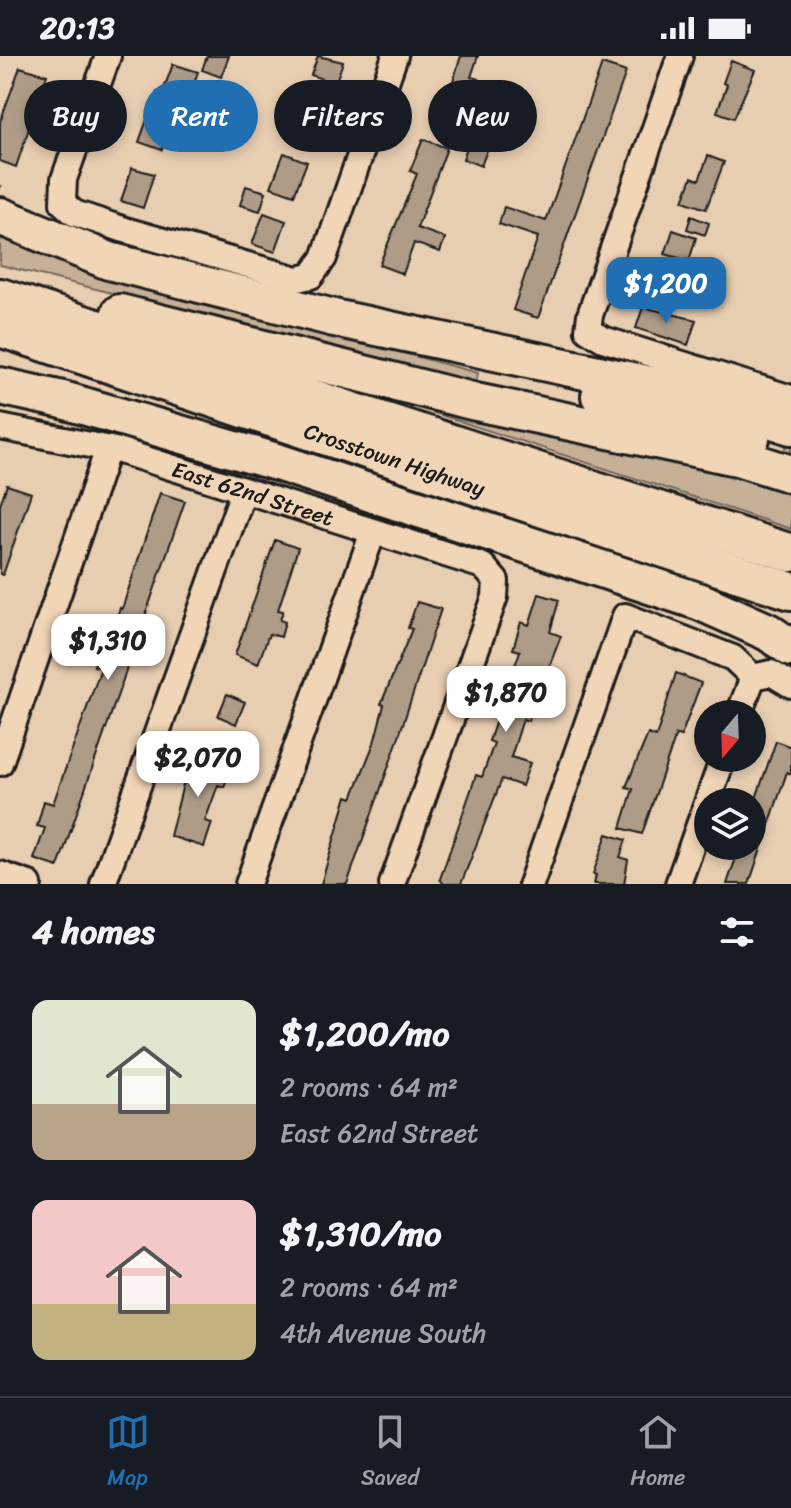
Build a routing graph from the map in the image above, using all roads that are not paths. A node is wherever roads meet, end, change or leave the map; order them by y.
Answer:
1 (108, 56) edge
2 (395, 56) edge
3 (680, 56) edge
4 (0, 216) edge
5 (0, 283) edge
6 (0, 297) edge
7 (334, 318) junction
8 (0, 328) edge
9 (0, 386) edge
10 (791, 398) edge
11 (791, 426) edge
12 (0, 427) edge
13 (108, 449) junction
14 (791, 455) edge
15 (791, 474) edge
16 (243, 492) junction
17 (373, 532) junction
18 (791, 553) edge
19 (744, 578) junction
20 (791, 591) edge
21 (791, 611) edge
22 (791, 648) edge
23 (753, 677) junction
24 (791, 685) edge
25 (744, 700) edge
26 (0, 763) edge
27 (718, 772) edge
28 (0, 874) edge
29 (29, 884) edge
30 (103, 884) edge
31 (248, 884) edge
32 (392, 884) edge
33 (531, 884) edge
34 (678, 884) edge

1 - 2 street
3 - 10 street
4 - 7 highway
5 - 15 highway
6 - 18 highway, Crosstown Highway
7 - 11 highway
7 - 14 highway
8 - 19 highway, Crosstown Highway
9 - 22 highway
12 - 13 street, East 62nd Street
13 - 16 street, East 62nd Street
13 - 26 street
16 - 17 street, East 62nd Street
16 - 30 street
17 - 31 street
17 - 32 street, East 62nd Street
19 - 20 highway, Crosstown Highway
19 - 21 highway
23 - 24 street
23 - 25 street
23 - 33 street
27 - 34 street
28 - 29 street

